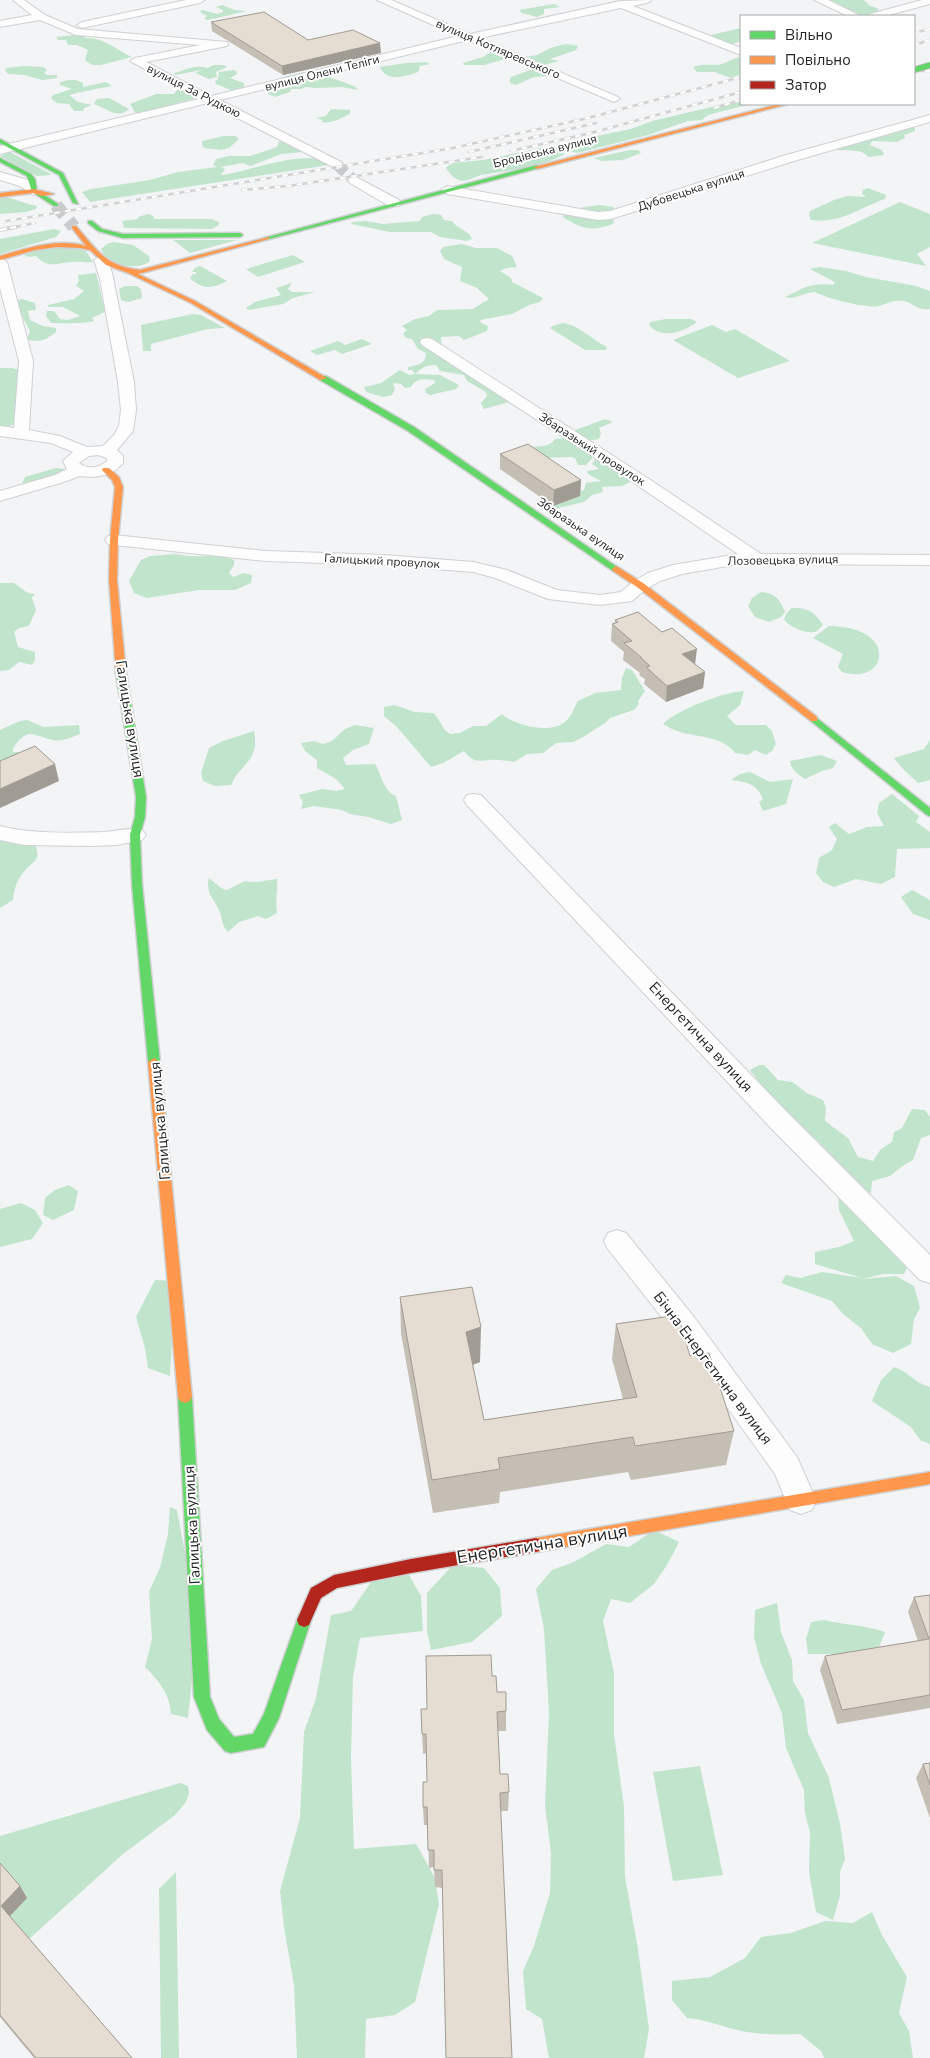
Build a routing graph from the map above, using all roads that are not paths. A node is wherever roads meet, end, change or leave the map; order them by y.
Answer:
1 (18, 0) edge
2 (200, 0) edge
3 (382, 0) edge
4 (609, 0) edge
5 (646, 0) edge
6 (820, 0) edge
7 (930, 1) edge
8 (623, 6) junction
9 (854, 15) edge
10 (878, 15) edge
11 (41, 17) junction
12 (0, 24) edge
13 (68, 28) junction
14 (469, 37) junction
15 (740, 52) edge
16 (930, 65) edge
17 (915, 70) edge
18 (614, 99) dead end
19 (212, 100) junction
20 (781, 105) edge
21 (930, 118) edge
22 (0, 141) edge
23 (13, 147) junction
24 (0, 150) edge
25 (0, 160) edge
26 (337, 165) tunnel mouth
27 (0, 176) edge
28 (354, 180) tunnel mouth
29 (66, 186) junction
30 (447, 190) junction
31 (34, 191) junction
32 (0, 195) edge
33 (76, 203) dead end
34 (394, 204) junction
35 (56, 205) tunnel mouth
36 (90, 222) dead end
37 (311, 226) junction
38 (124, 236) junction
39 (62, 242) junction
40 (89, 245) junction
41 (152, 248) dead end
42 (192, 258) junction
43 (0, 260) edge
44 (101, 260) junction
45 (161, 260) junction
46 (131, 273) junction
47 (173, 278) junction
48 (109, 288) junction
49 (193, 302) junction
50 (427, 342) dead end
51 (0, 431) edge
52 (21, 434) junction
53 (106, 451) junction
54 (84, 452) junction
55 (78, 470) junction
56 (106, 470) junction
57 (0, 496) edge
58 (114, 540) junction
59 (755, 558) junction
60 (930, 560) edge
61 (640, 585) junction
62 (474, 800) dead end
63 (930, 813) edge
64 (0, 833) edge
65 (135, 836) junction
66 (618, 1241) dead end
67 (930, 1272) edge
68 (930, 1478) edge
69 (801, 1500) junction
70 (258, 1741) joint

1 - 11 street, вулиця За Рудкою
2 - 13 street
3 - 14 street, вулиця Котляревського
4 - 8 street
5 - 8 street, вулиця Олени Теліги
6 - 9 street
7 - 10 street
8 - 14 street, вулиця Олени Теліги
8 - 15 street
11 - 12 street
11 - 13 street, вулиця За Рудкою
13 - 19 street, вулиця За Рудкою
14 - 18 street, вулиця Котляревського
14 - 19 street, вулиця Олени Теліги
16 - 17 main road, bridge
19 - 23 street, вулиця Олени Теліги
19 - 26 street, вулиця За Рудкою
20 - 30 main road, Бродівська вулиця
21 - 30 street, Дубовецька вулиця
22 - 23 main road
23 - 24 street, вулиця Олени Теліги
23 - 29 main road
25 - 31 main road
27 - 31 street
28 - 34 street
29 - 31 main road
29 - 33 main road
30 - 34 main road, Бродівська вулиця
31 - 32 main road
31 - 35 main road
34 - 37 main road, Бродівська вулиця
36 - 38 main road
37 - 38 main road, Бродівська вулиця
37 - 42 main road, Бродівська вулиця
38 - 40 main road
38 - 41 main road
39 - 40 main road
39 - 40 main road
39 - 43 main road
40 - 44 main road
42 - 45 main road, Бродівська вулиця
42 - 47 main road
43 - 52 street
44 - 46 main road, Збаразька вулиця
44 - 48 street
45 - 46 main road, Бродівська вулиця
45 - 47 main road, Збаразька вулиця
46 - 48 street
46 - 49 main road, Збаразька вулиця
47 - 49 main road, Збаразька вулиця
48 - 53 street
49 - 61 main road, Збаразька вулиця
50 - 59 street, Збаразький провулок
51 - 52 street
52 - 54 street
53 - 54 street
53 - 56 street
54 - 55 street
55 - 56 street
55 - 57 street
56 - 58 main road, Галицька вулиця
58 - 61 street, Галицький провулок
58 - 65 main road, Галицька вулиця
59 - 60 street, Лозовецька вулиця
59 - 61 street, Лозовецька вулиця
61 - 63 main road, Збаразька вулиця
62 - 67 street, Енергетична вулиця
64 - 65 street
65 - 70 main road, Галицька вулиця
66 - 69 street, Бічна Енергетична вулиця
68 - 69 main road, Енергетична вулиця
69 - 70 main road, Енергетична вулиця

